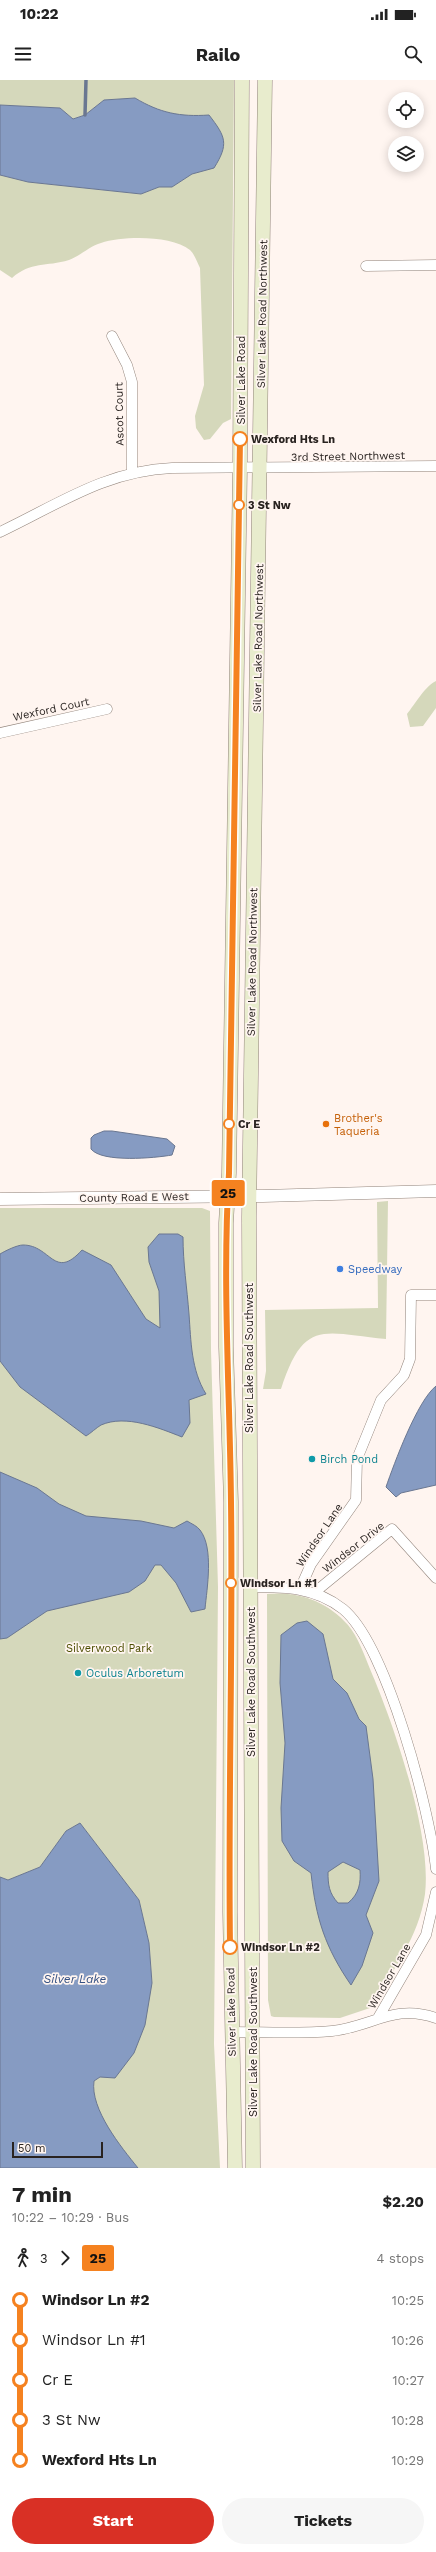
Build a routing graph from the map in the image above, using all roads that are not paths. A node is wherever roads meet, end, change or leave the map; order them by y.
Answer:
1 (242, 80) edge
2 (265, 80) edge
3 (436, 264) edge
4 (366, 266) dead end
5 (112, 336) dead end
6 (436, 466) edge
7 (240, 468) junction
8 (260, 469) junction
9 (132, 472) junction
10 (0, 532) edge
11 (107, 709) dead end
12 (0, 733) edge
13 (436, 1191) edge
14 (249, 1196) junction
15 (227, 1197) junction
16 (0, 1199) edge
17 (436, 1295) edge
18 (436, 1578) edge
19 (251, 1587) junction
20 (300, 1589) junction
21 (315, 1592) junction
22 (436, 1869) edge
23 (436, 1892) edge
24 (378, 2018) junction
25 (436, 2018) edge
26 (232, 2032) junction
27 (252, 2032) junction
28 (235, 2168) edge
29 (253, 2168) edge

1 - 7 main road, Silver Lake Road
2 - 8 main road, Silver Lake Road Northwest
3 - 4 street
5 - 9 street, Ascot Court
6 - 8 street, 3rd Street Northwest
7 - 8 street, 3rd Street Northwest
7 - 9 street, 3rd Street Northwest
7 - 15 main road, Silver Lake Road
8 - 14 main road, Silver Lake Road Northwest
9 - 10 street, 3rd Street Northwest
11 - 12 street, Wexford Court
13 - 14 street, County Road E West
14 - 15 street, County Road E West
14 - 19 main road, Silver Lake Road Southwest
15 - 16 street, County Road E West
15 - 26 main road, Silver Lake Road
17 - 20 street, Windsor Lane
18 - 21 street, Windsor Drive
19 - 20 street
19 - 27 main road, Silver Lake Road Southwest
20 - 21 street
21 - 22 street
23 - 24 street, Windsor Lane
24 - 25 street, Windsor Lane
24 - 27 street
26 - 27 street
26 - 28 main road, Silver Lake Road
27 - 29 main road, Silver Lake Road Southwest

